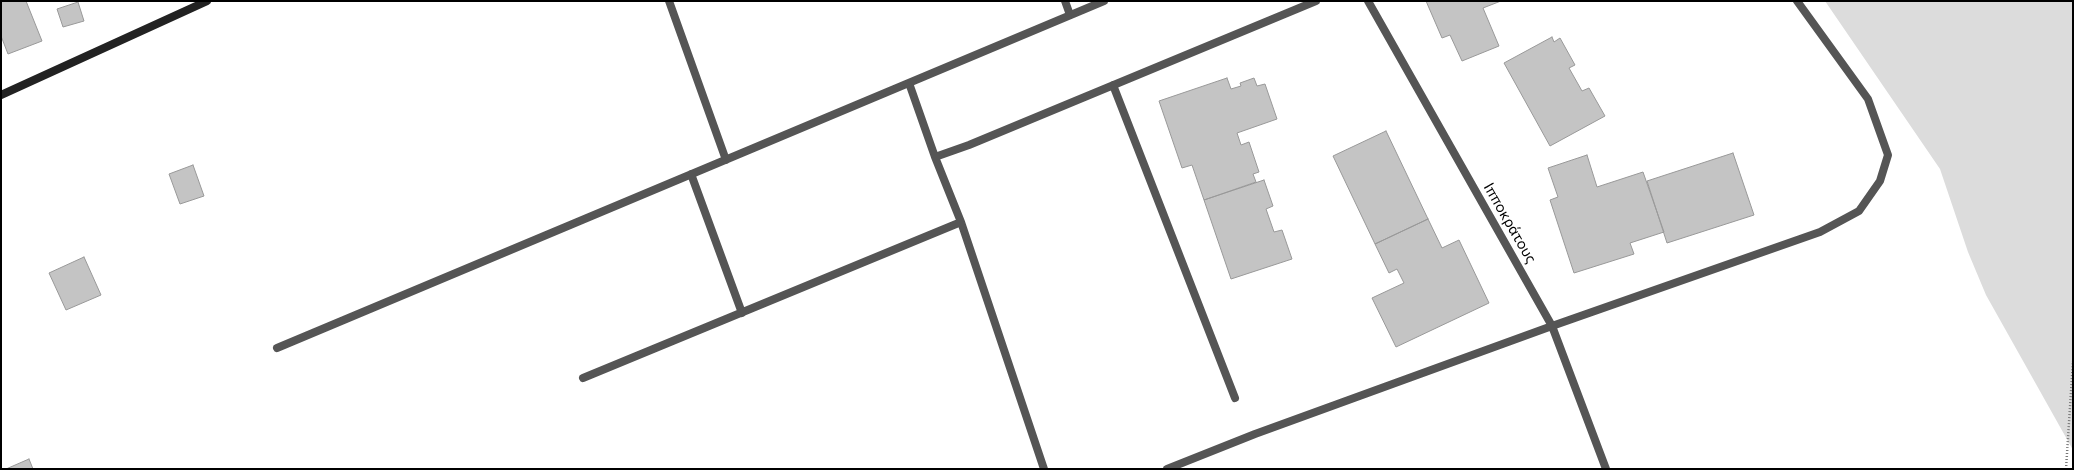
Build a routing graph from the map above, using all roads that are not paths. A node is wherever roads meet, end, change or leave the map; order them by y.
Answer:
1 (207, 1) edge
2 (669, 1) edge
3 (1065, 1) edge
4 (1104, 1) edge
5 (1316, 1) edge
6 (1368, 1) edge
7 (1797, 1) edge
8 (1070, 15) junction
9 (909, 83) junction
10 (1112, 85) junction
11 (1, 95) edge
12 (935, 157) junction
13 (726, 160) junction
14 (691, 174) junction
15 (961, 222) junction
16 (742, 313) junction
17 (1552, 326) junction
18 (277, 348) dead end
19 (583, 378) dead end
20 (1235, 398) dead end
21 (1044, 469) edge
22 (1167, 469) edge
23 (1606, 469) edge

1 - 11 street
2 - 13 street
3 - 8 street
4 - 8 street
5 - 10 street
6 - 17 street, Ιπποκράτους
7 - 17 street
8 - 9 street
9 - 12 street
9 - 13 street
10 - 12 street
10 - 20 street
12 - 15 street
13 - 14 street
14 - 16 street
14 - 18 street
15 - 16 street
15 - 21 street
16 - 19 street
17 - 22 street
17 - 23 street, Ιπποκράτους

